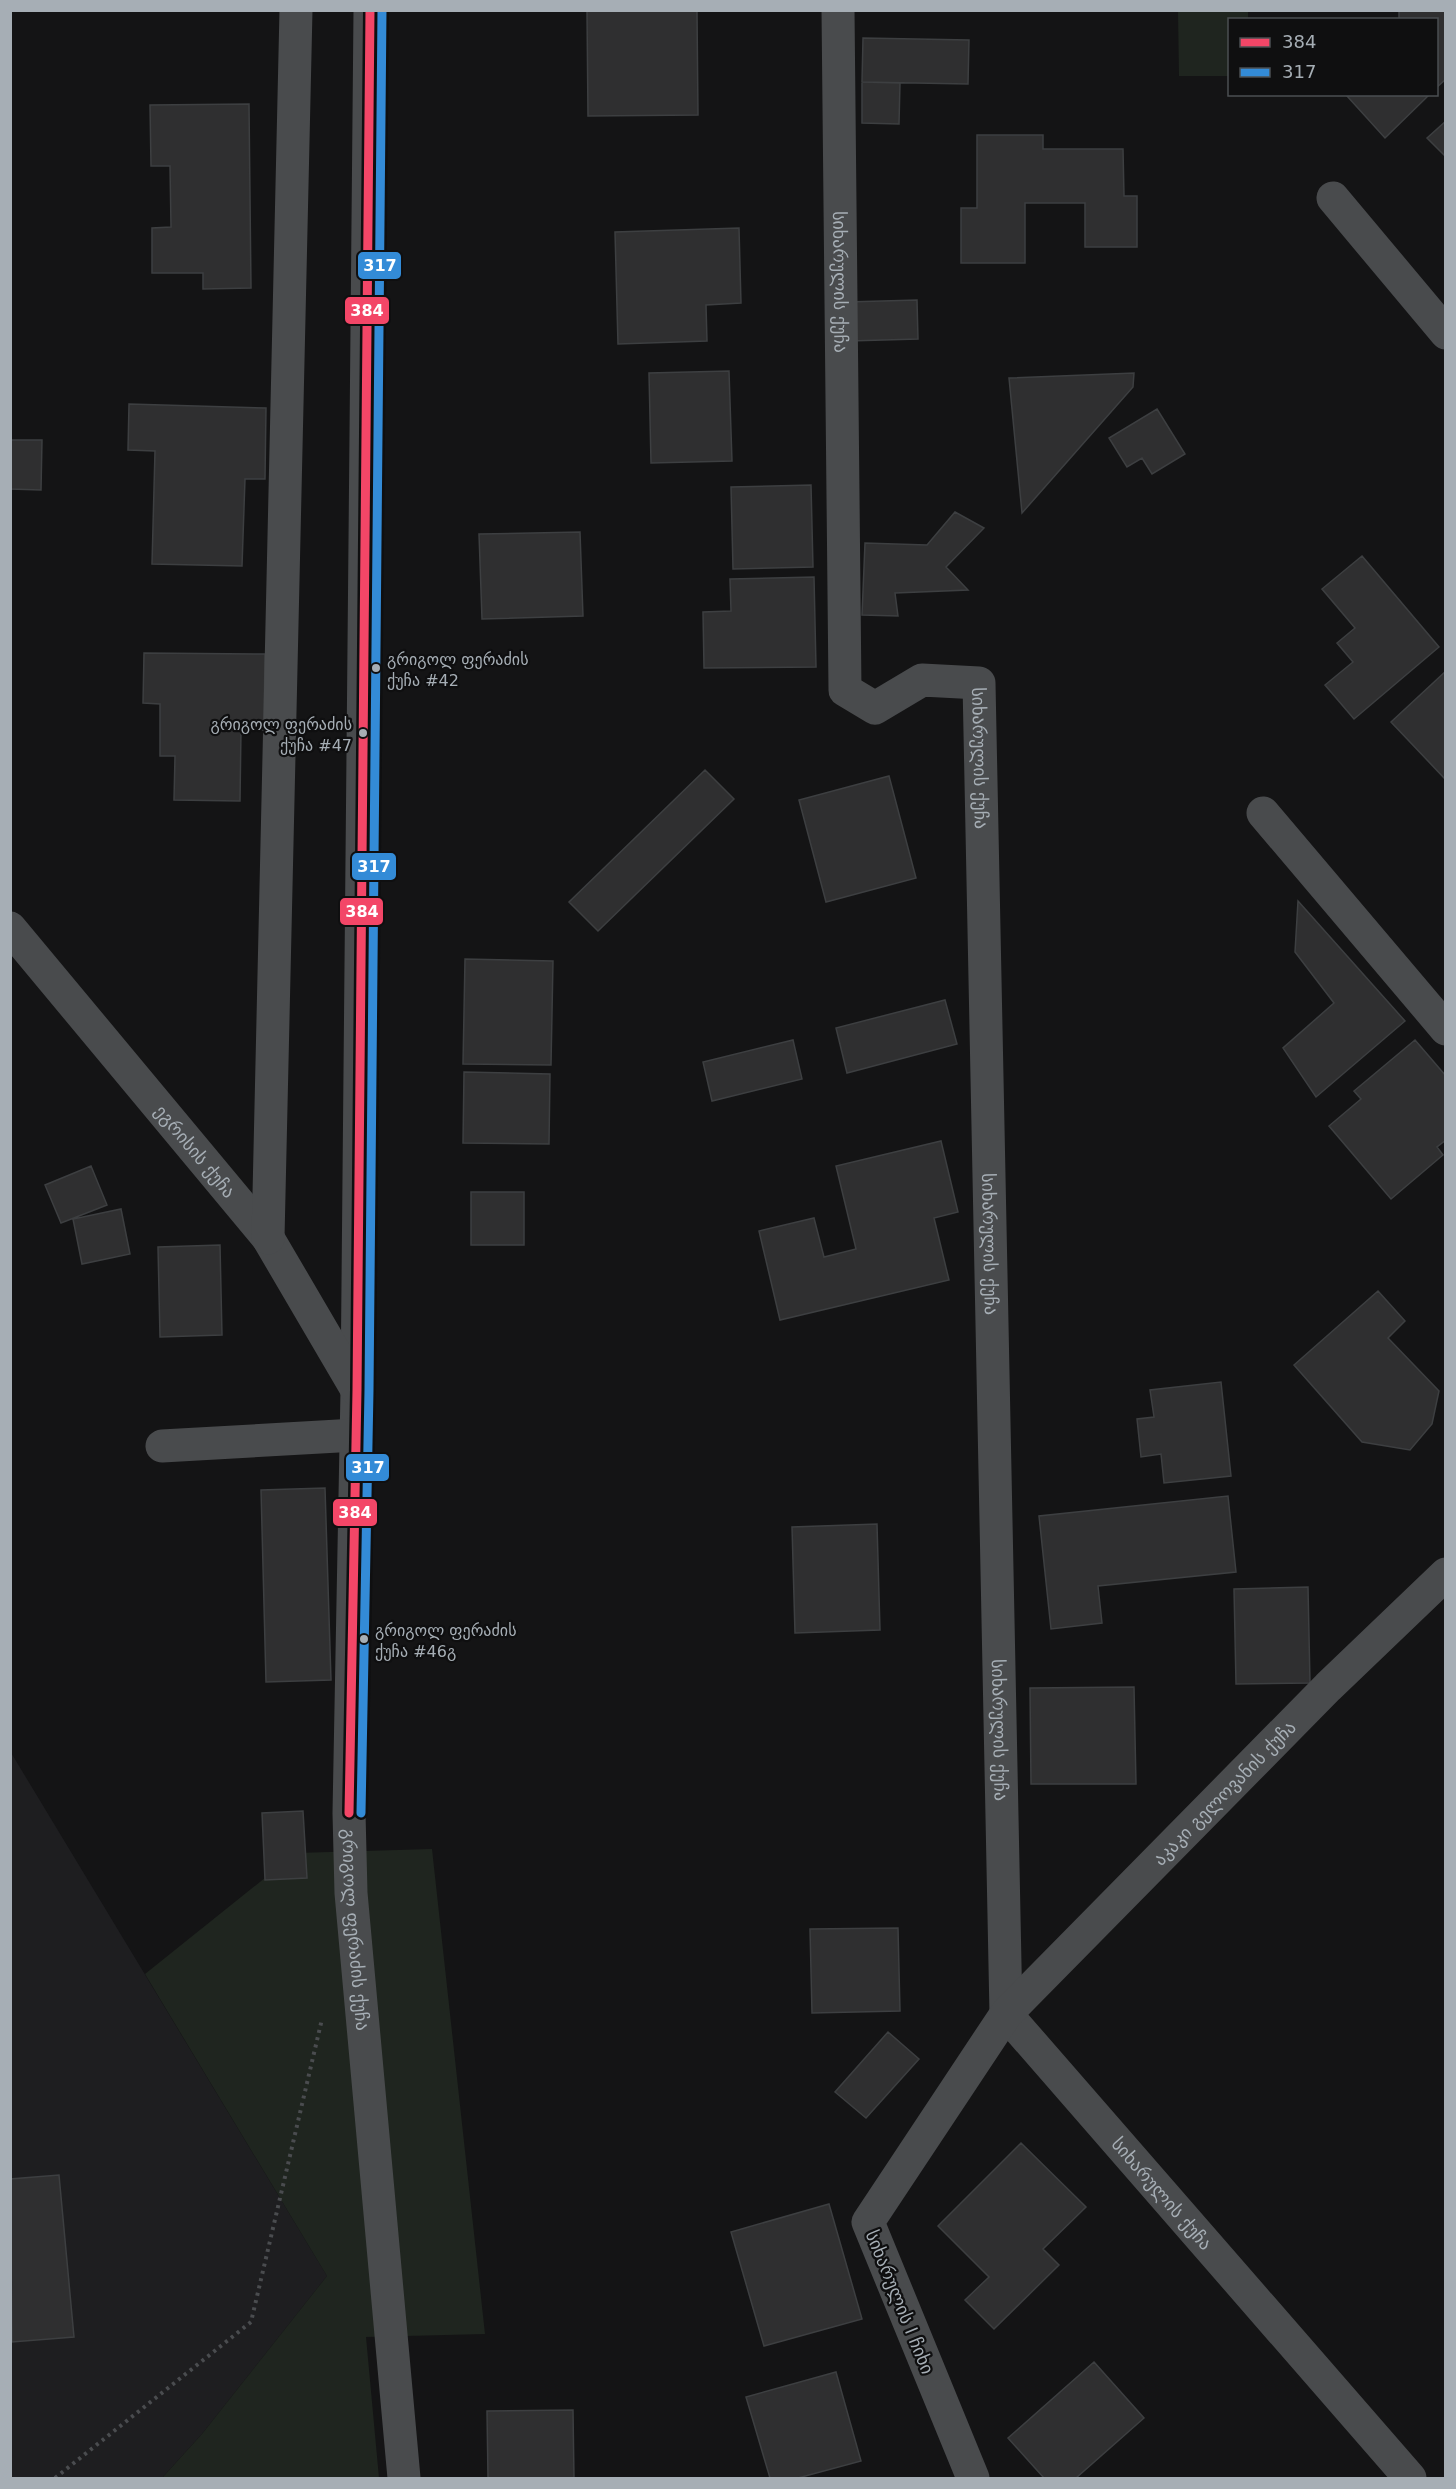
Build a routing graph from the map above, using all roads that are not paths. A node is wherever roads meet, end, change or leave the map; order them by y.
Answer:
1 (296, 10) edge
2 (370, 10) edge
3 (838, 10) edge
4 (1333, 198) dead end
5 (1446, 333) edge
6 (1263, 813) dead end
7 (10, 927) edge
8 (1446, 1029) edge
9 (267, 1238) junction
10 (357, 1390) junction
11 (356, 1435) junction
12 (162, 1446) dead end
13 (1446, 1574) edge
14 (1006, 2014) junction
15 (404, 2478) edge
16 (972, 2478) edge
17 (1410, 2478) edge

1 - 9 street
2 - 10 street, გრიგოლ ფერაძის ქუჩა
3 - 14 street, სიხარულის ქუჩა
4 - 5 street
6 - 8 street
7 - 9 street, ეგრისის ქუჩა
9 - 10 street, ეგრისის ქუჩა
10 - 11 street, გრიგოლ ფერაძის ქუჩა
11 - 12 street
11 - 15 street, გრიგოლ ფერაძის ქუჩა
13 - 14 street, აკაკი გელოვანის ქუჩა
14 - 16 street, სიხარულის I ჩიხი
14 - 17 street, სიხარულის ქუჩა

